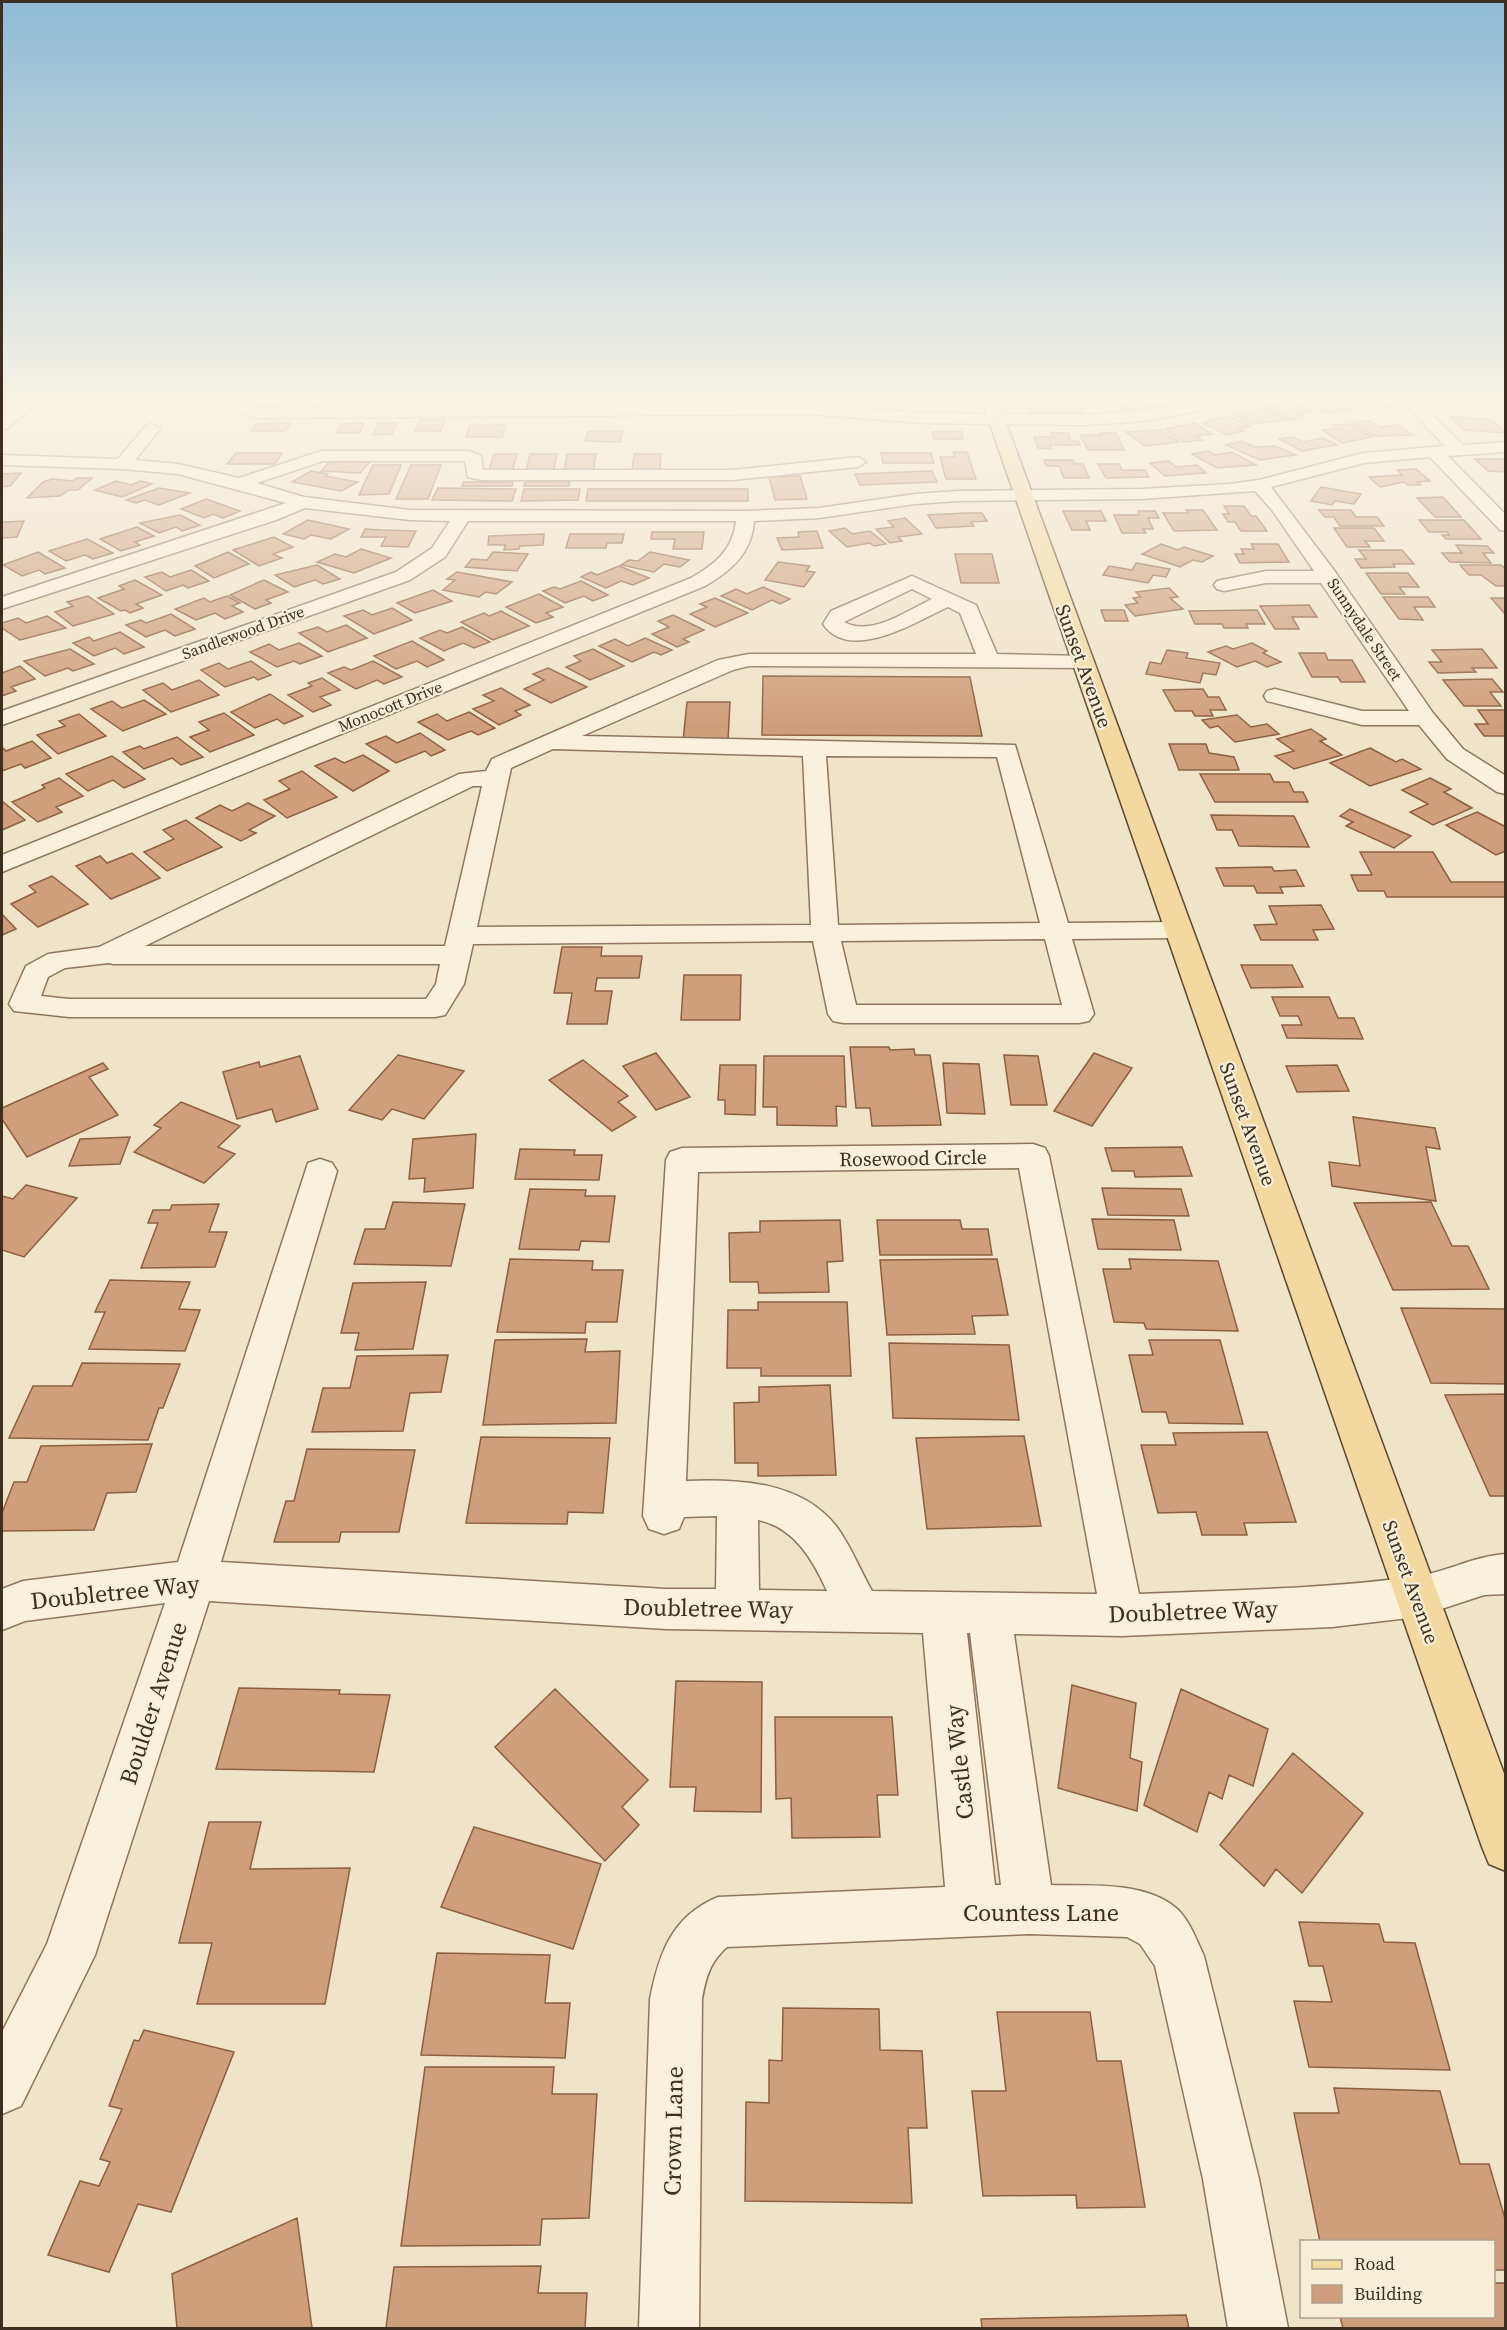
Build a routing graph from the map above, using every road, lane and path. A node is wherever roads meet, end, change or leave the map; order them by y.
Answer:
1 (285, 510) edge
2 (356, 510) edge
3 (754, 510) edge
4 (841, 510) edge
5 (1028, 510) edge
6 (1281, 510) edge
7 (1490, 510) edge
8 (753, 516) junction
9 (461, 517) junction
10 (1506, 526) edge
11 (1329, 577) junction
12 (1224, 585) dead end
13 (949, 599) dead end
14 (2, 603) edge
15 (989, 660) junction
16 (1083, 662) junction
17 (1275, 696) dead end
18 (2, 718) edge
19 (1425, 718) junction
20 (549, 742) junction
21 (814, 749) junction
22 (496, 778) junction
23 (1506, 787) edge
24 (2, 864) edge
25 (1178, 930) junction
26 (1056, 931) junction
27 (825, 933) junction
28 (459, 945) junction
29 (105, 955) junction
30 (320, 1171) dead end
31 (737, 1500) junction
32 (1506, 1574) edge
33 (194, 1580) junction
34 (1417, 1597) junction
35 (2, 1610) edge
36 (738, 1610) junction
37 (859, 1610) junction
38 (943, 1611) junction
39 (989, 1612) junction
40 (1122, 1615) junction
41 (1506, 1847) edge
42 (1029, 1909) junction
43 (972, 1912) junction
44 (697, 1938) joint
45 (2, 2087) edge
46 (669, 2328) edge
47 (1258, 2328) edge

1 - 14 street
2 - 9 street
3 - 8 street, Monocott Drive
4 - 8 street
5 - 16 main road, Sunset Avenue
6 - 11 street, Sunnydale Street
7 - 10 street
8 - 9 street
8 - 24 street, Monocott Drive
9 - 18 street, Sandlewood Drive
11 - 12 street
11 - 19 street, Sunnydale Street
13 - 15 street
15 - 16 street
15 - 20 street
16 - 25 main road, Sunset Avenue
17 - 19 street
19 - 23 street, Sunnydale Street
20 - 21 street
20 - 22 street
21 - 26 street
21 - 27 street
22 - 28 street
22 - 29 street
25 - 26 street
25 - 34 main road, Sunset Avenue
26 - 27 street
26 - 27 street
27 - 28 street
28 - 29 street
28 - 29 street
30 - 33 street, Boulder Avenue
31 - 36 street
31 - 37 street
31 - 40 street, Rosewood Circle
32 - 34 street, Doubletree Way
33 - 35 street, Doubletree Way
33 - 36 street, Doubletree Way
33 - 45 street, Boulder Avenue
34 - 40 street, Doubletree Way
34 - 41 main road, Sunset Avenue
36 - 37 street, Doubletree Way
37 - 38 street, Doubletree Way
38 - 39 street, Doubletree Way
38 - 43 street, Castle Way
39 - 40 street, Doubletree Way
39 - 42 street
42 - 43 street, Countess Lane
42 - 47 street, Countess Lane
43 - 44 street, Countess Lane
44 - 46 street, Crown Lane

